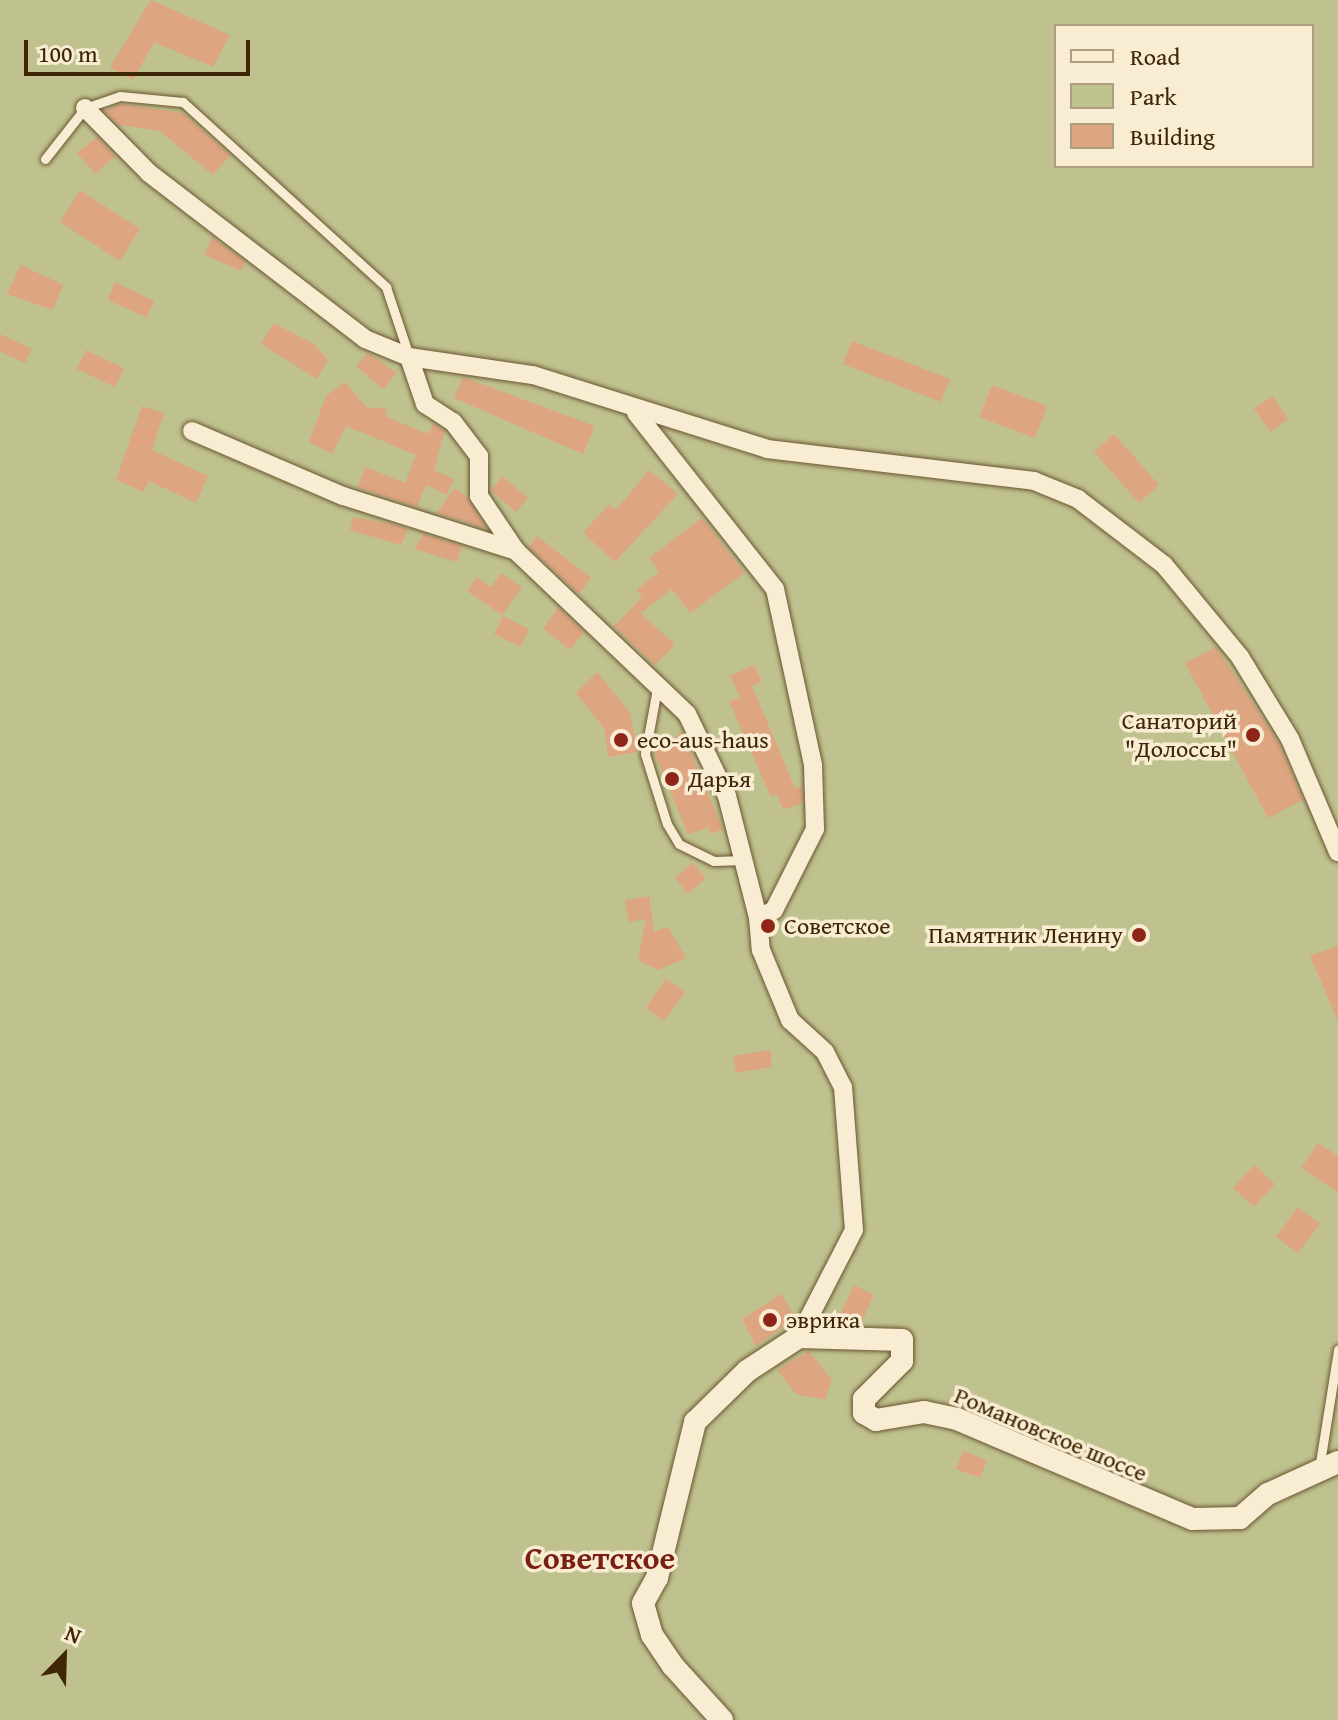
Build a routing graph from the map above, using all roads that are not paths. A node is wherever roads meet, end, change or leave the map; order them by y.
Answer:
1 (85, 108) junction
2 (45, 159) dead end
3 (409, 357) junction
4 (636, 413) junction
5 (192, 431) dead end
6 (516, 551) junction
7 (658, 683) junction
8 (1338, 852) edge
9 (743, 860) junction
10 (758, 918) junction
11 (799, 1337) junction
12 (1338, 1350) edge
13 (1329, 1466) edge
14 (722, 1720) edge

1 - 2 lane
1 - 3 street
1 - 3 lane
3 - 4 street
3 - 6 street
4 - 8 street
4 - 10 street
5 - 6 street
6 - 7 street
7 - 9 street
7 - 9 lane
9 - 10 street
10 - 11 street
11 - 13 street, Романовское шоссе
11 - 14 street
12 - 13 lane

